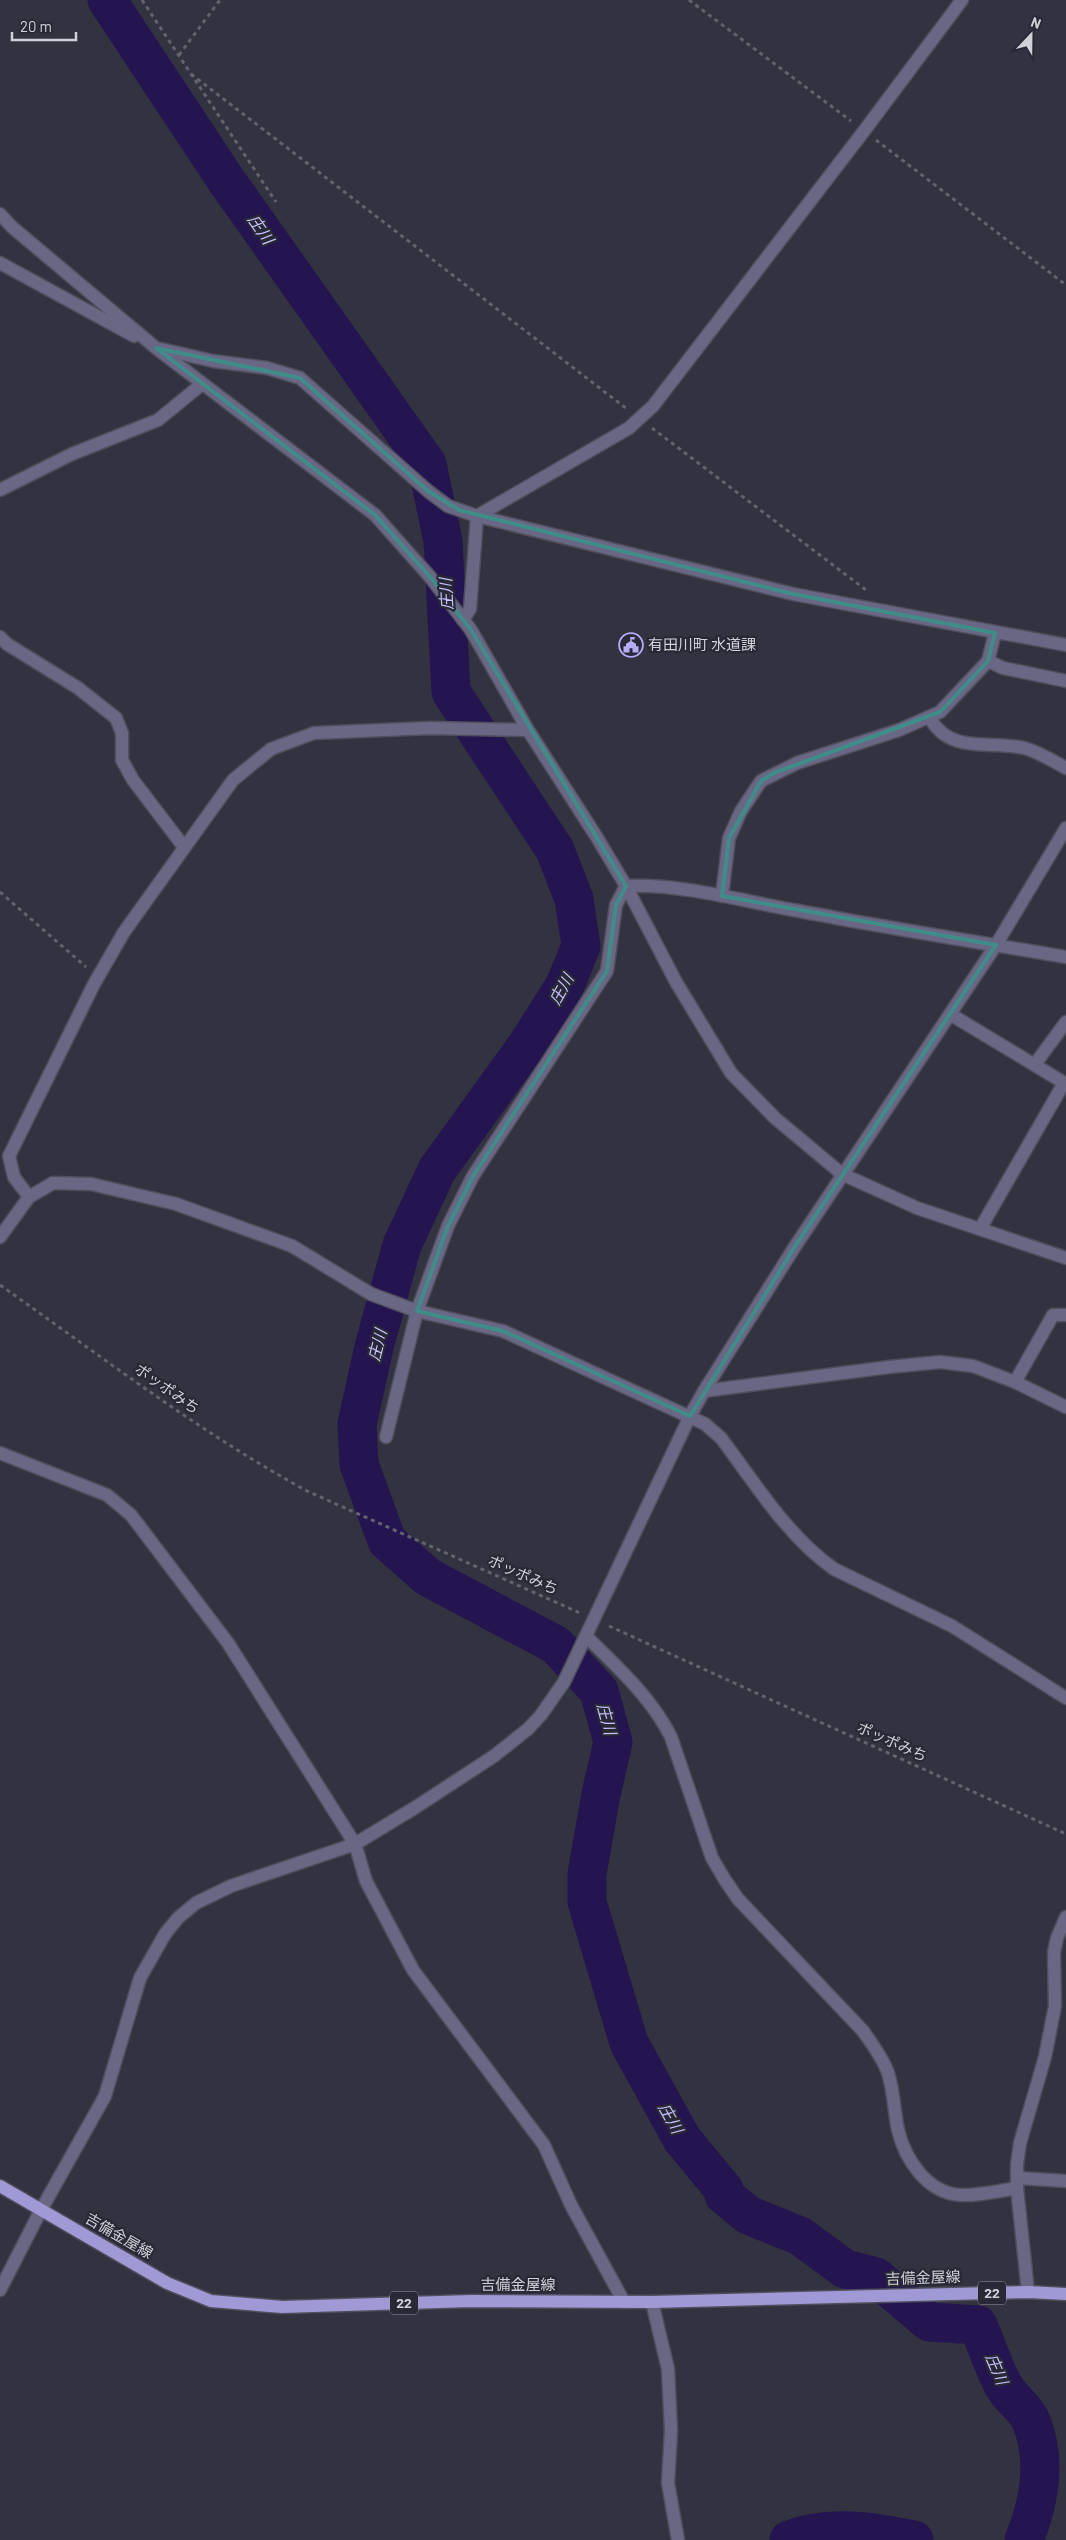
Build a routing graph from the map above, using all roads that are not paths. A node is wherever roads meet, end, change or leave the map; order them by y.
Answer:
1 (962, 0) edge
2 (0, 214) edge
3 (0, 263) edge
4 (156, 348) junction
5 (202, 384) junction
6 (0, 490) edge
7 (476, 516) junction
8 (463, 620) junction
9 (996, 633) junction
10 (0, 637) edge
11 (1066, 645) edge
12 (988, 661) junction
13 (1066, 681) edge
14 (930, 718) junction
15 (528, 730) junction
16 (1066, 768) edge
17 (1066, 828) edge
18 (184, 847) junction
19 (626, 886) junction
20 (722, 896) junction
21 (996, 945) junction
22 (1066, 957) edge
23 (950, 1014) junction
24 (1066, 1022) edge
25 (1035, 1064) junction
26 (1065, 1083) edge
27 (842, 1174) junction
28 (29, 1197) junction
29 (980, 1229) junction
30 (0, 1237) edge
31 (1066, 1258) edge
32 (417, 1311) junction
33 (1066, 1314) edge
34 (1015, 1382) junction
35 (704, 1391) junction
36 (1066, 1407) edge
37 (690, 1416) junction
38 (386, 1437) dead end
39 (0, 1453) edge
40 (587, 1637) junction
41 (1066, 1698) edge
42 (355, 1844) junction
43 (1066, 1917) edge
44 (1066, 2181) edge
45 (1017, 2183) junction
46 (0, 2186) edge
47 (41, 2210) junction
48 (0, 2290) edge
49 (1028, 2292) junction
50 (1066, 2294) edge
51 (624, 2302) junction
52 (652, 2302) junction
53 (678, 2540) edge

1 - 7 street
2 - 4 street
3 - 4 street
4 - 5 street
4 - 7 street
5 - 6 street
5 - 8 street
7 - 8 street
7 - 9 street
8 - 15 street
9 - 11 street
9 - 12 street
10 - 18 street
12 - 13 street
12 - 14 street
14 - 16 street
14 - 20 street
15 - 18 street
15 - 19 street
17 - 21 street
18 - 28 street
19 - 20 street
19 - 27 street
19 - 32 street
20 - 21 street
21 - 22 street
21 - 23 street
23 - 25 street
23 - 27 street
24 - 25 street
25 - 26 street
26 - 29 street
27 - 29 street
27 - 35 street
28 - 30 street
28 - 32 street
29 - 31 street
32 - 37 street
32 - 38 street
33 - 34 street
34 - 35 street
34 - 36 street
35 - 37 street
37 - 40 street
37 - 41 street
39 - 42 street
40 - 42 street
40 - 45 street
42 - 47 street
42 - 51 street
43 - 45 street
44 - 45 street
45 - 49 street
46 - 47 main road, 吉備金屋線 / 22
47 - 48 street
47 - 51 main road, 吉備金屋線 / 22
49 - 50 main road, 吉備金屋線 / 22
49 - 52 main road, 吉備金屋線 / 22
51 - 52 main road, 吉備金屋線 / 22
52 - 53 street

